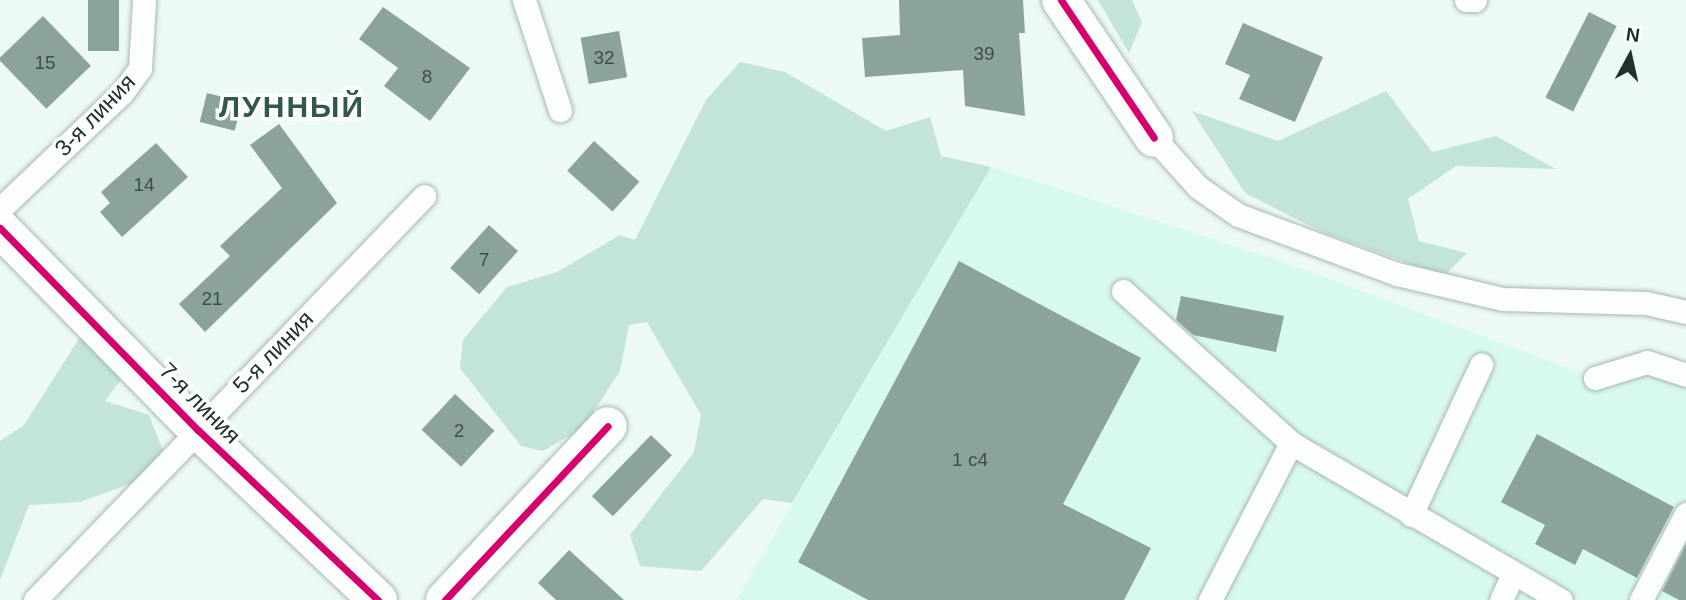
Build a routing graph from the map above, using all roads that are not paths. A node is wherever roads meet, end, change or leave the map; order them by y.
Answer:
1 (144, 0) edge
2 (524, 0) edge
3 (1061, 0) edge
4 (1466, 0) edge
5 (1475, 0) edge
6 (560, 110) dead end
7 (1154, 138) joint
8 (424, 196) dead end
9 (0, 209) edge
10 (0, 228) edge
11 (1124, 291) dead end
12 (1686, 312) edge
13 (1481, 365) dead end
14 (1686, 375) edge
15 (1595, 378) dead end
16 (608, 426) dead end
17 (198, 430) junction
18 (1291, 443) junction
19 (1686, 514) edge
20 (1411, 515) junction
21 (1513, 574) junction
22 (35, 600) edge
23 (378, 600) edge
24 (445, 600) edge
25 (1210, 600) edge
26 (1501, 600) edge
27 (1561, 600) edge
28 (1641, 600) edge

1 - 9 lane, 3-я линия
2 - 6 lane
3 - 7 street
4 - 5 lane
7 - 12 lane
8 - 17 lane, 5-я линия
10 - 17 street, 7-я линия
11 - 18 lane
13 - 20 lane
14 - 15 lane
16 - 24 street
17 - 22 lane, 5-я линия
17 - 23 street, 7-я линия
18 - 20 lane
18 - 25 lane
19 - 28 lane
20 - 21 lane
21 - 26 lane
21 - 27 lane

